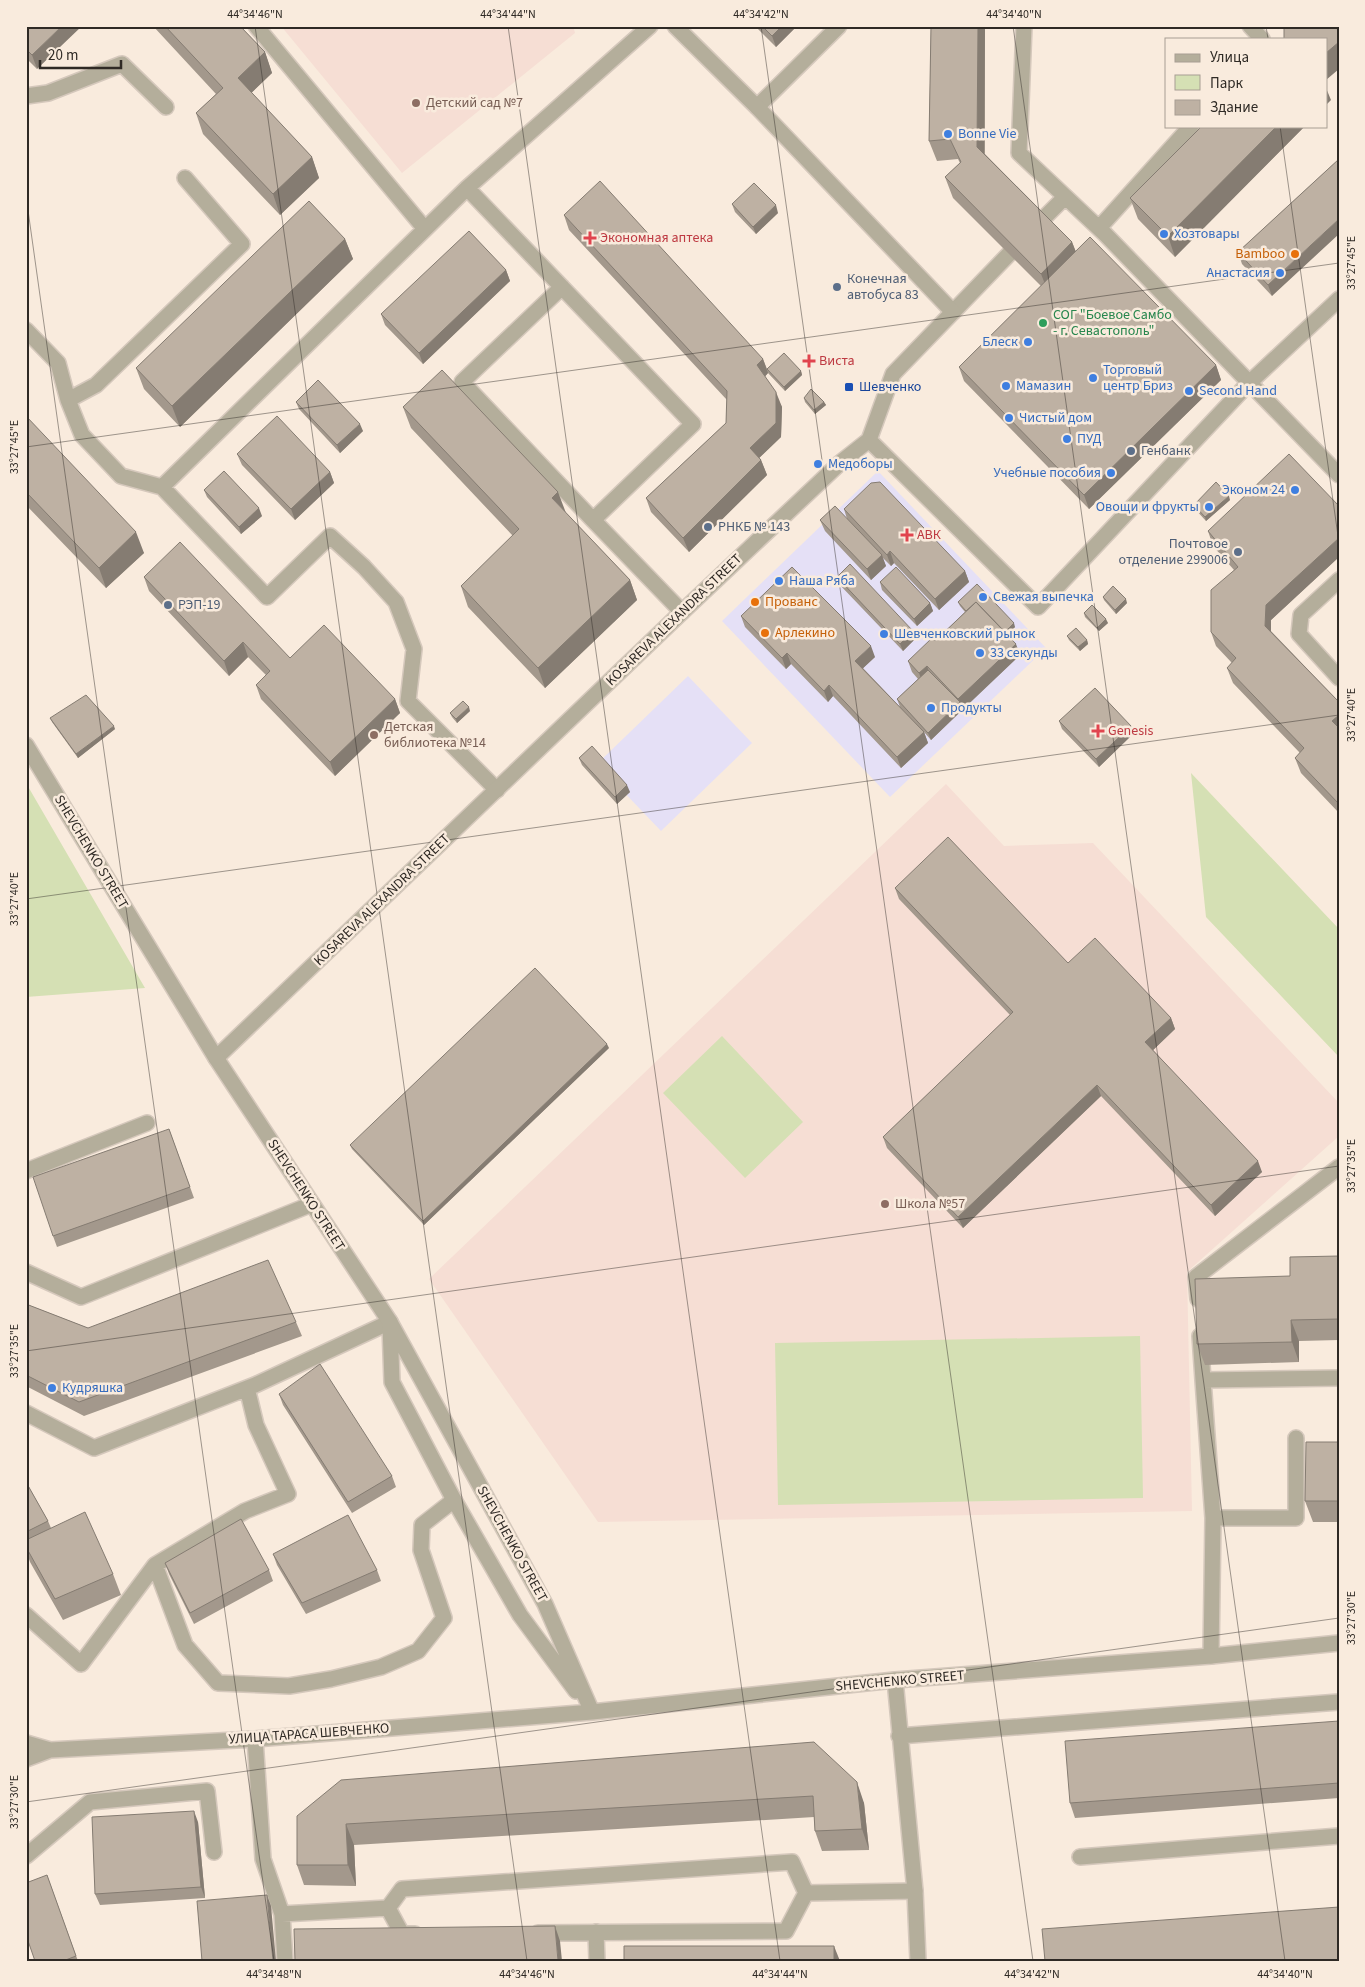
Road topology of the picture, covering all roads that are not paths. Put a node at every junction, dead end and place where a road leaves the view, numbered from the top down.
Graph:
1 (256, 26) edge
2 (650, 26) edge
3 (675, 26) edge
4 (839, 26) edge
5 (1024, 26) edge
6 (1250, 26) edge
7 (1261, 38) edge
8 (26, 96) edge
9 (166, 107) dead end
10 (757, 107) junction
11 (1189, 128) edge
12 (185, 178) dead end
13 (467, 188) junction
14 (1065, 196) junction
15 (1040, 222) edge
16 (1098, 228) junction
17 (425, 229) junction
18 (1009, 254) edge
19 (562, 287) junction
20 (1339, 299) edge
21 (953, 312) junction
22 (26, 330) edge
23 (1248, 384) junction
24 (68, 400) junction
25 (870, 440) junction
26 (1339, 475) edge
27 (162, 487) junction
28 (593, 520) junction
29 (1339, 580) edge
30 (682, 612) junction
31 (1339, 678) edge
32 (26, 744) edge
33 (496, 790) junction
34 (216, 1058) junction
35 (146, 1122) dead end
36 (1339, 1167) edge
37 (26, 1172) edge
38 (312, 1204) junction
39 (26, 1272) edge
40 (390, 1322) junction
41 (1339, 1378) edge
42 (1203, 1380) junction
43 (247, 1388) junction
44 (26, 1413) edge
45 (1296, 1438) dead end
46 (454, 1500) junction
47 (1212, 1518) junction
48 (155, 1566) junction
49 (26, 1615) edge
50 (1339, 1643) edge
51 (1212, 1656) junction
52 (895, 1680) junction
53 (1339, 1702) edge
54 (592, 1712) junction
55 (899, 1736) junction
56 (255, 1739) junction
57 (26, 1743) edge
58 (50, 1750) junction
59 (26, 1759) edge
60 (1339, 1836) edge
61 (214, 1852) dead end
62 (26, 1856) edge
63 (1080, 1857) dead end
64 (915, 1891) junction
65 (806, 1893) junction
66 (388, 1908) junction
67 (282, 1914) junction
68 (596, 1932) junction
69 (528, 1933) edge
70 (431, 1934) edge
71 (285, 1961) edge
72 (597, 1961) edge
73 (918, 1961) edge

1 - 17 street
2 - 13 street
3 - 10 street
4 - 10 street
5 - 14 street
6 - 7 street
8 - 9 street
10 - 21 street
11 - 16 street
12 - 24 street
13 - 17 street
13 - 19 street
14 - 15 street
14 - 16 street
16 - 23 street
17 - 27 street
18 - 21 street
19 - 28 street
19 - 28 street
20 - 23 street
21 - 25 street
22 - 24 street
23 - 25 street
23 - 26 street
24 - 27 street
25 - 30 street, KOSAREVA ALEXANDRA STREET
27 - 33 street
28 - 30 street
29 - 31 street
30 - 33 street, KOSAREVA ALEXANDRA STREET
32 - 34 street, SHEVCHENKO STREET
33 - 34 street, KOSAREVA ALEXANDRA STREET
34 - 38 street, SHEVCHENKO STREET
35 - 37 street
36 - 42 street
38 - 39 street
38 - 40 street, SHEVCHENKO STREET
40 - 43 street
40 - 46 street
40 - 54 street, SHEVCHENKO STREET
41 - 42 street
42 - 47 street
43 - 44 street
43 - 48 street
45 - 47 street
46 - 48 street
46 - 54 street
47 - 51 street
48 - 49 street
50 - 51 street, SHEVCHENKO STREET
51 - 52 street, SHEVCHENKO STREET
52 - 54 street, SHEVCHENKO STREET
52 - 55 street
53 - 55 street
54 - 56 street, УЛИЦА ТАРАСА ШЕВЧЕНКО
55 - 64 street
56 - 58 street, УЛИЦА ТАРАСА ШЕВЧЕНКО
56 - 67 street
57 - 58 street
58 - 59 street, УЛИЦА ТАРАСА ШЕВЧЕНКО
60 - 63 street
61 - 62 street
64 - 65 street
64 - 73 street
65 - 66 street
65 - 68 street
66 - 67 street
66 - 70 street
67 - 71 street
68 - 69 street
68 - 72 street

